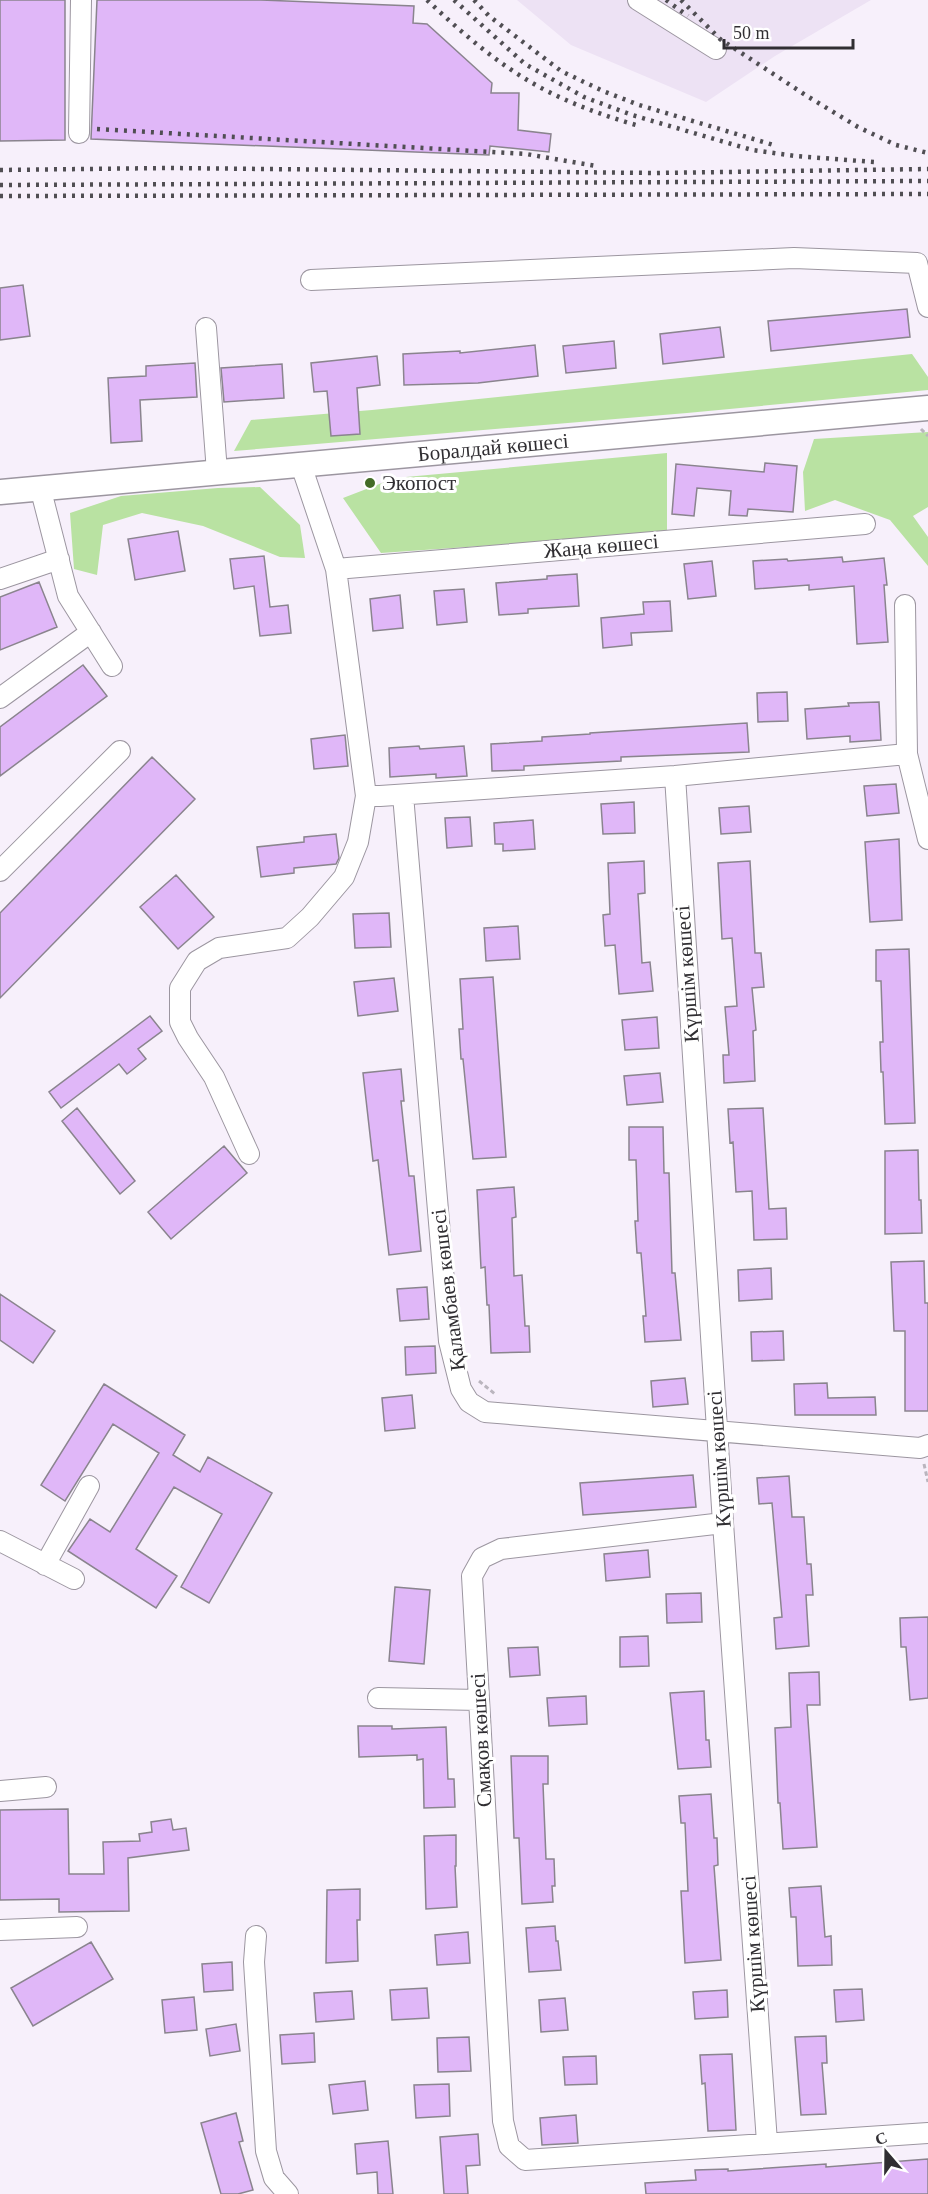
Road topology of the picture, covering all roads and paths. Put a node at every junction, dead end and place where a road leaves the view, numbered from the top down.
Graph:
1 (81, 0) edge
2 (639, 0) edge
3 (716, 49) dead end
4 (79, 133) dead end
5 (311, 280) dead end
6 (928, 308) edge
7 (206, 328) dead end
8 (928, 408) edge
9 (301, 465) junction
10 (216, 472) junction
11 (21, 489) edge
12 (0, 498) edge
13 (865, 524) dead end
14 (59, 559) junction
15 (336, 569) junction
16 (0, 579) edge
17 (905, 605) dead end
18 (91, 632) junction
19 (112, 666) dead end
20 (0, 698) edge
21 (120, 751) dead end
22 (907, 754) junction
23 (675, 776) junction
24 (366, 795) junction
25 (403, 795) junction
26 (928, 839) edge
27 (0, 871) edge
28 (249, 1154) dead end
29 (472, 1376) dead end
30 (497, 1413) junction
31 (717, 1430) junction
32 (925, 1455) edge
33 (89, 1485) dead end
34 (723, 1523) junction
35 (0, 1541) edge
36 (45, 1565) junction
37 (74, 1579) dead end
38 (378, 1698) dead end
39 (479, 1700) junction
40 (46, 1787) dead end
41 (0, 1791) edge
42 (77, 1927) dead end
43 (0, 1930) edge
44 (256, 1936) dead end
45 (928, 2133) edge
46 (767, 2142) junction
47 (288, 2194) edge

1 - 4 street
2 - 3 street
5 - 6 street
7 - 10 street
8 - 9 main road, Боралдай көшесі
9 - 10 main road, Боралдай көшесі
9 - 15 street
10 - 11 main road, Боралдай көшесі
11 - 12 main road, Боралдай көшесі
11 - 14 street
13 - 15 street, Жаңа көшесі
14 - 16 street
14 - 18 street
15 - 24 street
17 - 22 street
18 - 19 street
18 - 20 street
21 - 27 street
22 - 23 street
22 - 26 street
23 - 25 street
23 - 31 street, Күршім көшесі
24 - 25 street
24 - 28 street
25 - 30 street, Қаламбаев көшесі
29 - 30 path
30 - 31 street, Қаламбаев көшесі
31 - 32 street, Қаламбаев көшесі
31 - 34 street, Күршім көшесі
33 - 36 street
34 - 39 street, Смақов көшесі
34 - 46 street, Күршім көшесі
35 - 36 street
36 - 37 street
38 - 39 street
39 - 46 street, Смақов көшесі
40 - 41 street
42 - 43 street
44 - 47 street
45 - 46 street

